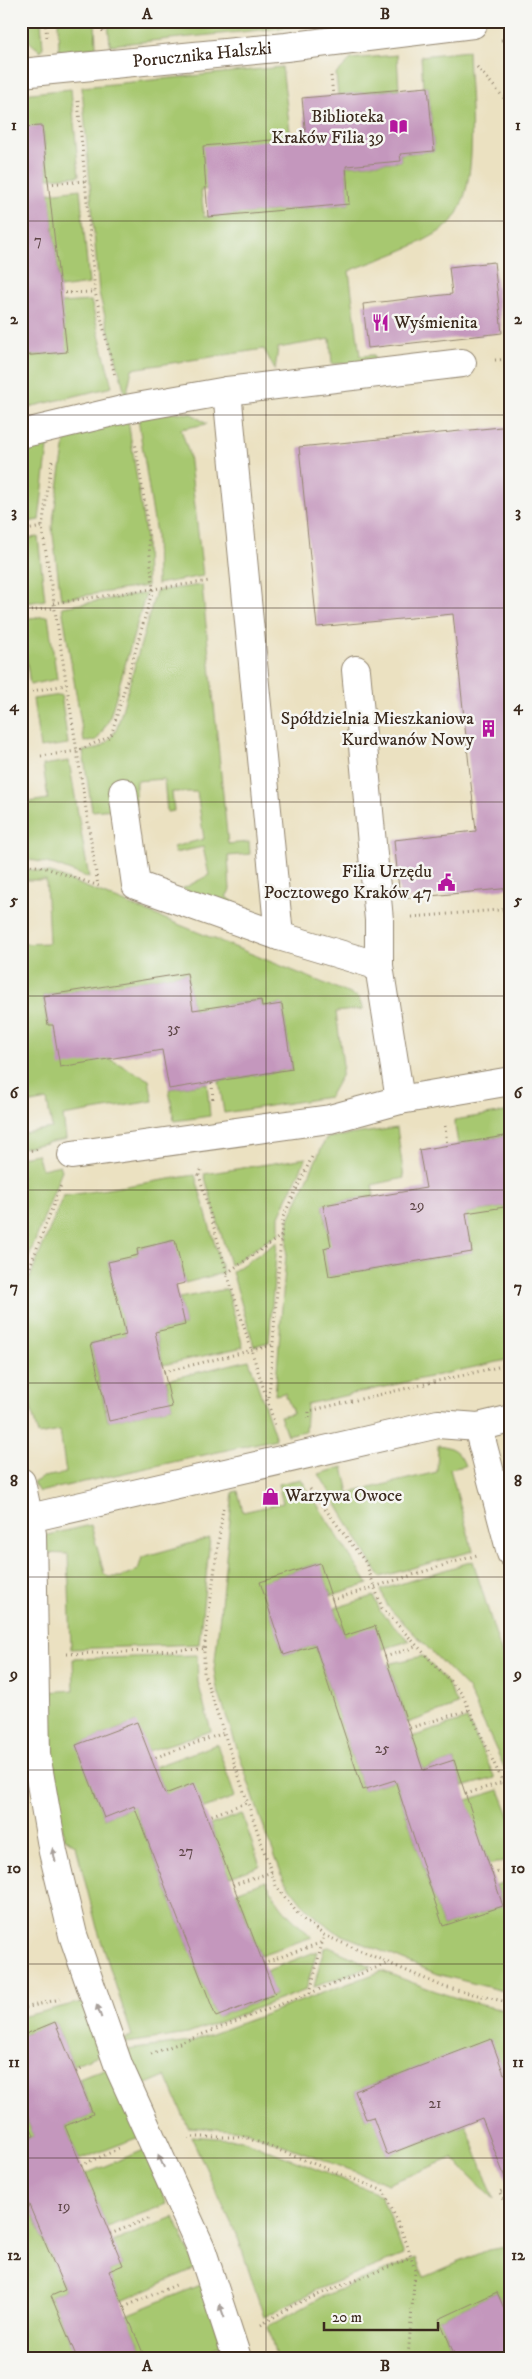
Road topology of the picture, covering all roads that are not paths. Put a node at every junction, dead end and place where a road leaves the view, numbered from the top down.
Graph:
1 (473, 21) edge
2 (384, 28) edge
3 (21, 73) edge
4 (462, 363) dead end
5 (226, 391) junction
6 (21, 434) edge
7 (356, 670) dead end
8 (123, 792) dead end
9 (279, 936) junction
10 (379, 966) junction
11 (511, 1082) edge
12 (400, 1100) junction
13 (72, 1155) road end
14 (511, 1418) edge
15 (478, 1426) junction
16 (21, 1482) edge
17 (26, 1519) edge
18 (510, 1549) edge
19 (234, 2347) edge

1 - 2 street, Porucznika Halszki
2 - 3 street, Porucznika Halszki
4 - 5 street
5 - 6 street
5 - 9 street
7 - 10 street
8 - 9 street
9 - 10 street
10 - 12 street
11 - 12 street
12 - 13 street
14 - 15 street
15 - 17 street
15 - 18 street
16 - 17 street
19 -> 17 street

